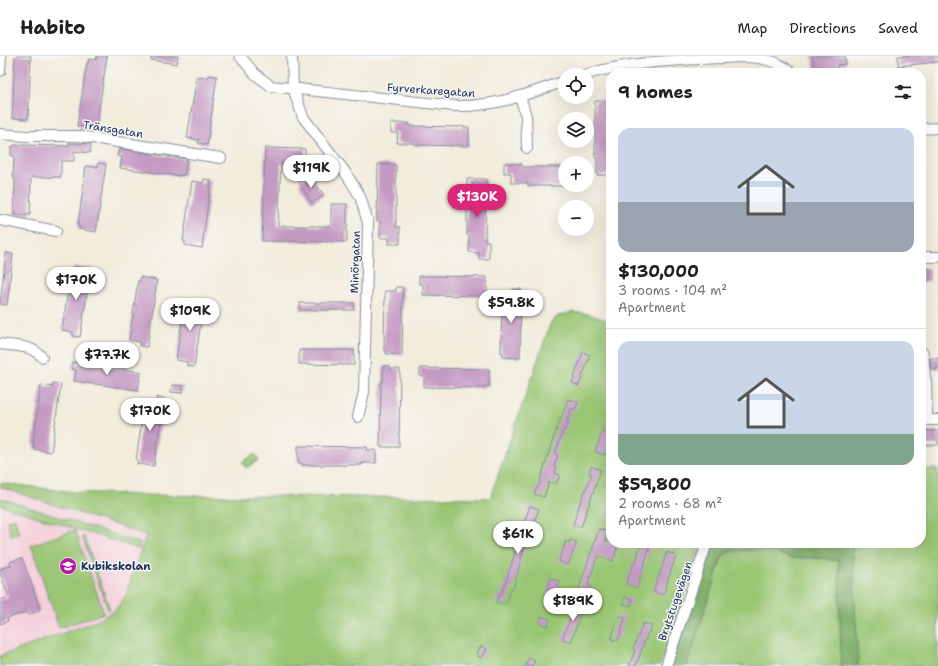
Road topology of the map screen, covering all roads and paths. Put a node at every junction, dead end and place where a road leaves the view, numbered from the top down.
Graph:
1 (1, 56) edge
2 (240, 56) edge
3 (292, 56) edge
4 (610, 68) edge
5 (785, 68) edge
6 (606, 69) edge
7 (0, 71) edge
8 (594, 72) edge
9 (558, 83) edge
10 (293, 88) junction
11 (520, 96) junction
12 (938, 128) edge
13 (926, 129) edge
14 (0, 134) edge
15 (527, 148) dead end
16 (221, 158) dead end
17 (0, 220) edge
18 (56, 231) dead end
19 (926, 257) edge
20 (938, 257) edge
21 (0, 344) edge
22 (42, 357) dead end
23 (358, 417) dead end
24 (926, 420) edge
25 (938, 420) edge
26 (705, 548) edge
27 (666, 666) edge

1 - 7 street
2 - 10 street
3 - 10 street, Minörgatan
4 - 5 street
6 - 8 street
9 - 11 street, Fyrverkaregatan
10 - 11 street, Fyrverkaregatan
10 - 23 street, Minörgatan
11 - 15 street
12 - 13 street
14 - 16 street, Tränsgatan
17 - 18 street
19 - 20 street
21 - 22 street
24 - 25 street
26 - 27 street, Brytstugevägen

